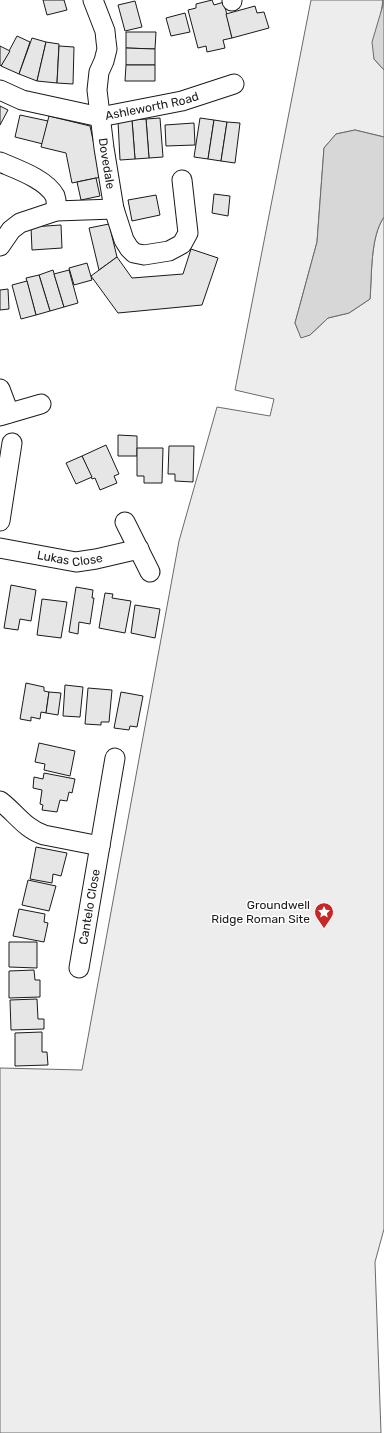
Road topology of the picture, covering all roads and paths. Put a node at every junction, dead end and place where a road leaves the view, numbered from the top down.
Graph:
1 (93, 0) edge
2 (234, 84) dead end
3 (0, 90) edge
4 (100, 117) junction
5 (0, 162) edge
6 (182, 180) dead end
7 (114, 209) junction
8 (56, 211) junction
9 (0, 246) edge
10 (0, 389) edge
11 (41, 404) dead end
12 (4, 414) edge
13 (12, 442) dead end
14 (0, 521) edge
15 (126, 522) dead end
16 (0, 548) edge
17 (139, 548) junction
18 (150, 572) dead end
19 (115, 758) dead end
20 (0, 801) edge
21 (100, 846) junction
22 (79, 968) dead end

1 - 4 street, Dovedale
2 - 4 street, Ashleworth Road
3 - 4 street, Ashleworth Road
4 - 7 street, Dovedale
5 - 8 street
6 - 7 street, Dovedale
7 - 8 street
8 - 9 street
10 - 12 street
11 - 12 street
13 - 14 street
15 - 17 street
16 - 17 street, Lukas Close
17 - 18 street
19 - 21 street, Cantelo Close
20 - 21 street
21 - 22 street, Cantelo Close

